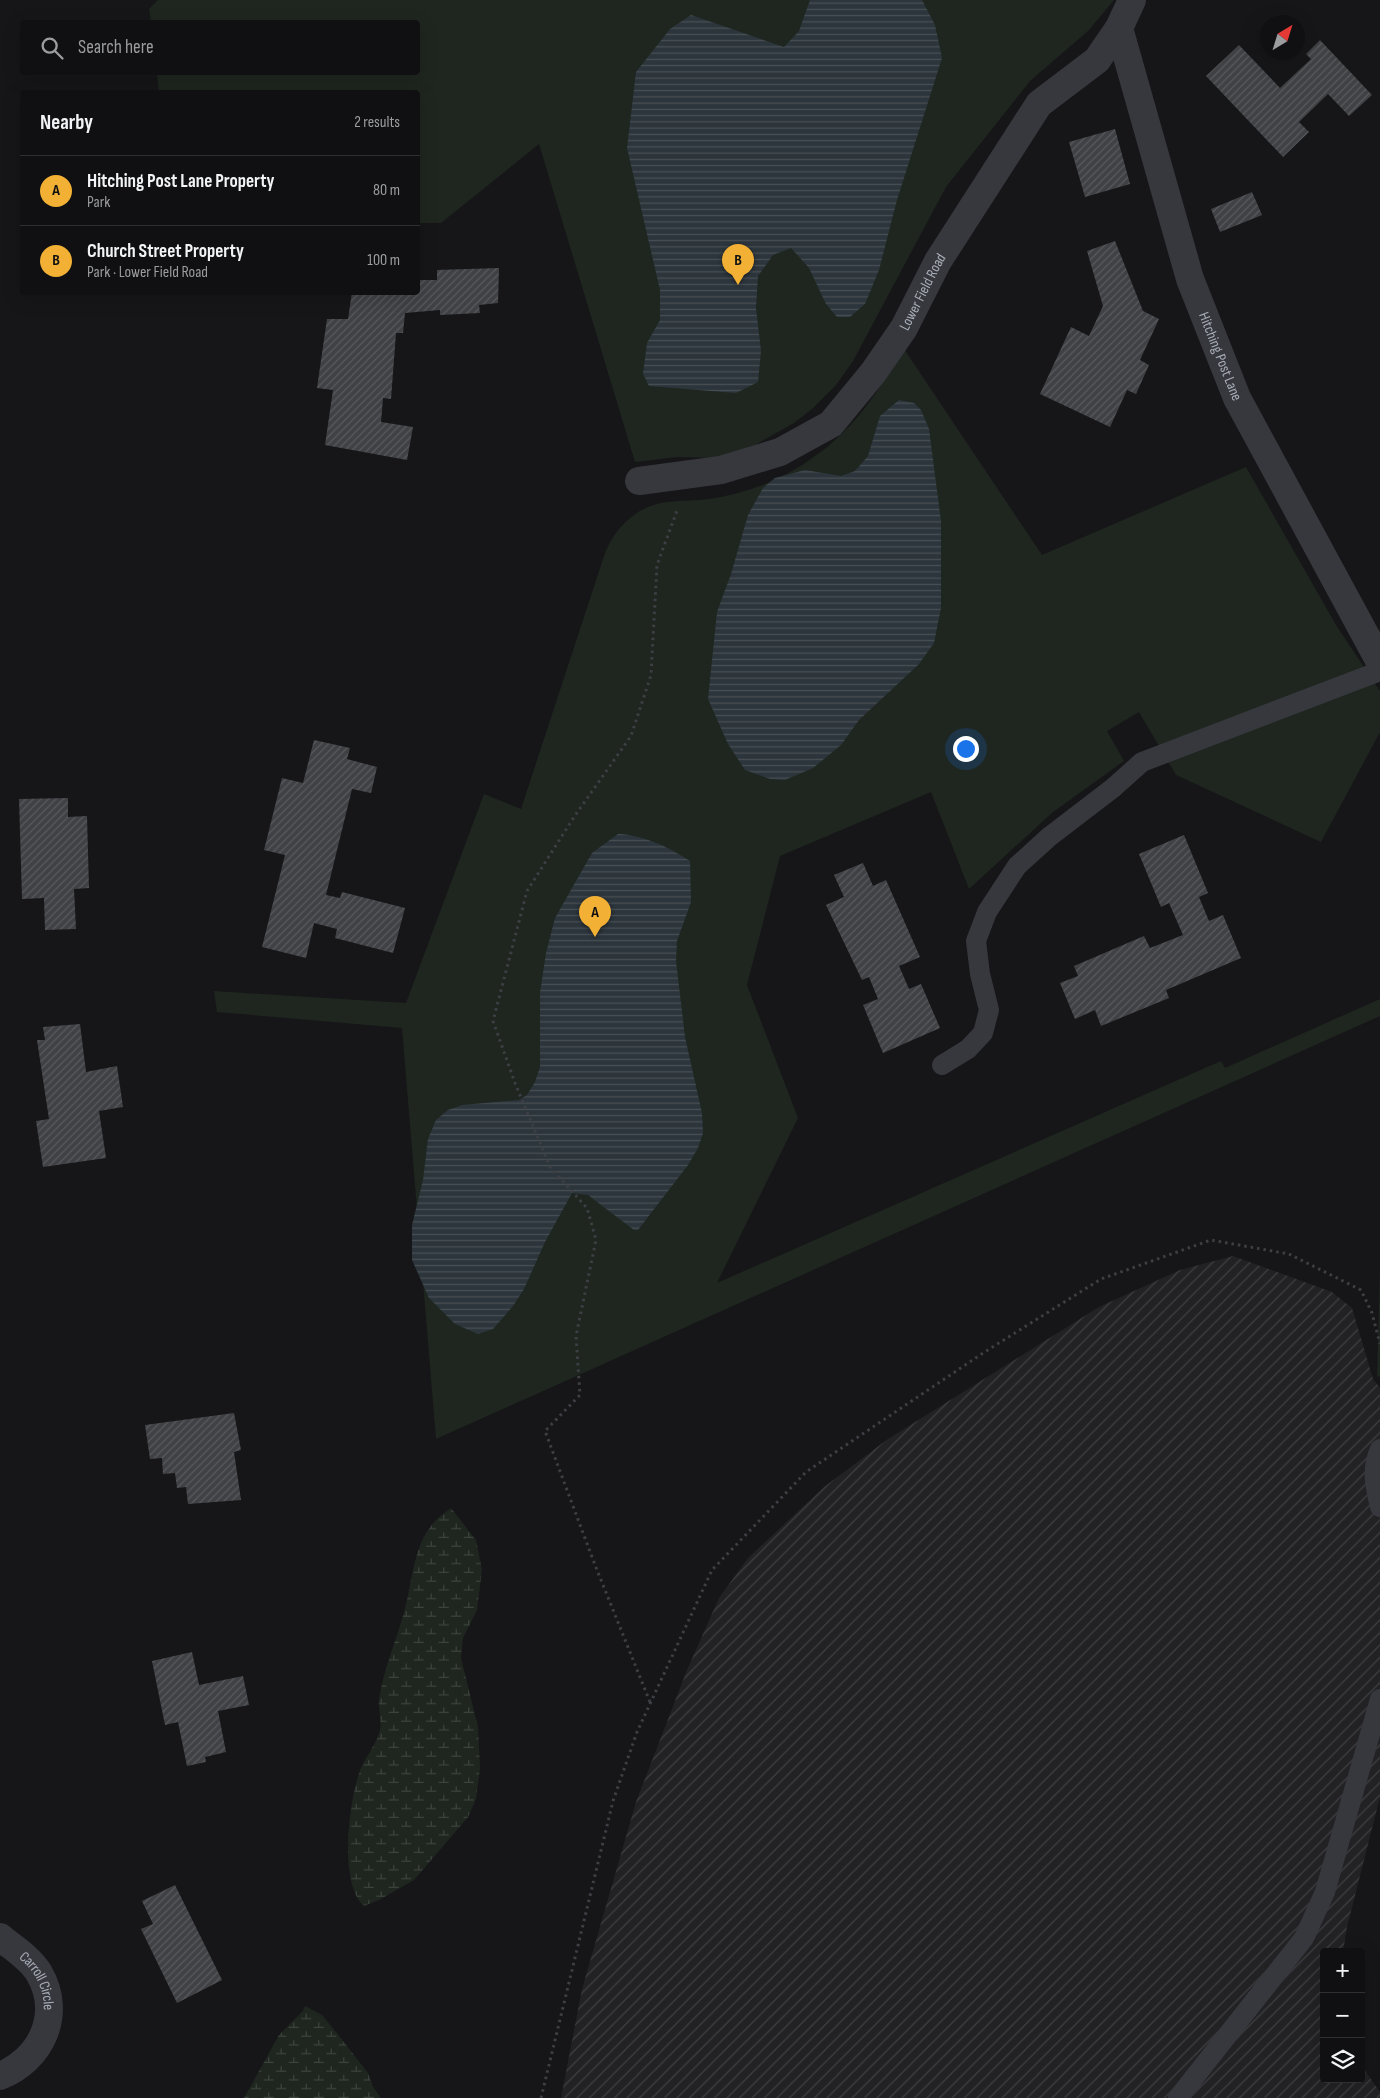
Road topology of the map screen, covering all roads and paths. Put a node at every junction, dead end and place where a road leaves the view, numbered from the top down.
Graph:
1 (1132, 0) edge
2 (1119, 28) junction
3 (639, 481) dead end
4 (685, 502) dead end
5 (1380, 662) edge
6 (1380, 671) edge
7 (942, 1065) dead end
8 (1380, 1344) edge
9 (1380, 1449) edge
10 (1380, 1507) edge
11 (1380, 1699) edge
12 (650, 1703) junction
13 (0, 1937) edge
14 (0, 2076) edge
15 (541, 2098) edge
16 (1178, 2098) edge

1 - 2 street, Lower Field Road
2 - 3 street, Lower Field Road
2 - 5 street, Hitching Post Lane
4 - 12 path
6 - 7 lane
8 - 12 path
9 - 10 lane
11 - 16 lane
12 - 15 path
13 - 14 street, Carroll Circle

